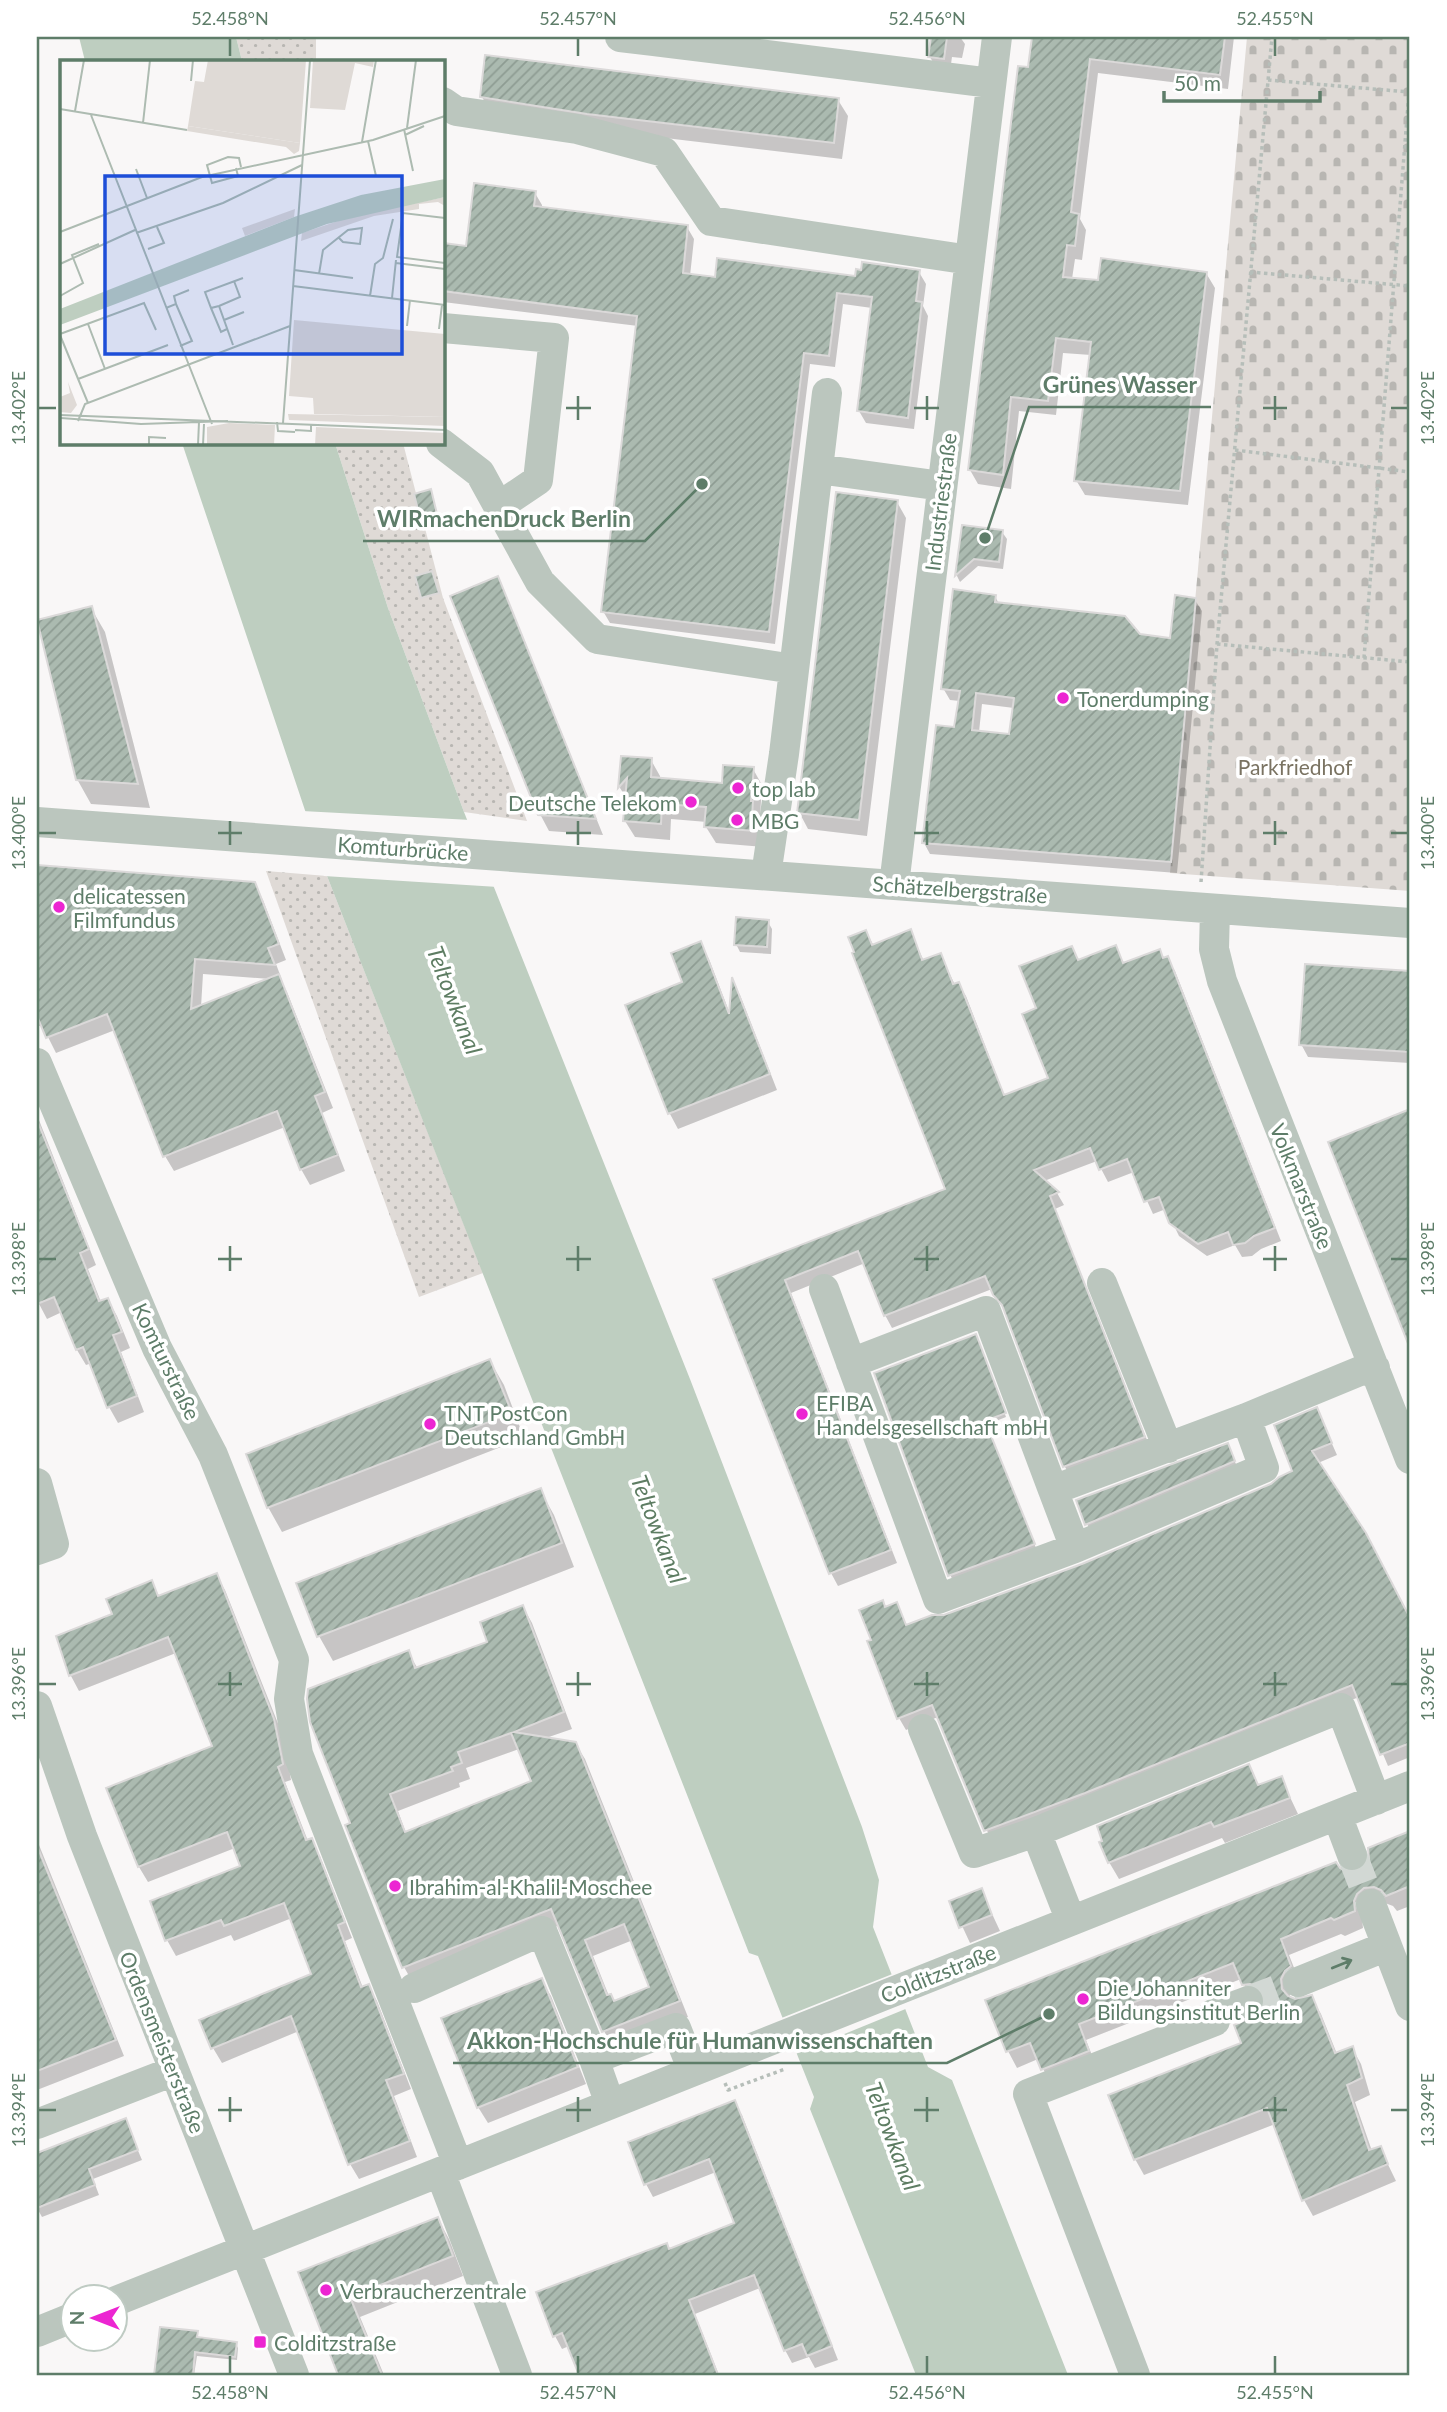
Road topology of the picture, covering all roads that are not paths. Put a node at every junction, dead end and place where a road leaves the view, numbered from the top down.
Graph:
1 (620, 37) edge
2 (997, 37) edge
3 (654, 39) edge
4 (707, 42) edge
5 (991, 82) junction
6 (444, 103) edge
7 (970, 260) junction
8 (444, 328) edge
9 (827, 393) dead end
10 (442, 444) edge
11 (818, 469) junction
12 (942, 486) junction
13 (498, 507) junction
14 (794, 669) junction
15 (37, 822) edge
16 (509, 856) joint
17 (766, 875) junction
18 (894, 885) junction
19 (1215, 909) junction
20 (1410, 923) edge
21 (37, 1063) edge
22 (1102, 1283) dead end
23 (824, 1289) dead end
24 (851, 1363) junction
25 (1374, 1368) junction
26 (1246, 1419) junction
27 (1168, 1448) junction
28 (1410, 1459) edge
29 (37, 1483) edge
30 (1054, 1490) junction
31 (1075, 1548) junction
32 (37, 1550) edge
33 (37, 1706) edge
34 (923, 1729) dead end
35 (1410, 1786) edge
36 (1376, 1800) junction
37 (1337, 1815) junction
38 (1036, 1832) junction
39 (1352, 1855) tunnel mouth
40 (1371, 1904) tunnel mouth
41 (1071, 1921) junction
42 (1387, 1946) junction
43 (1298, 1982) tunnel mouth
44 (414, 1988) dead end
45 (1248, 2001) tunnel mouth
46 (1410, 2006) edge
47 (594, 2059) junction
48 (174, 2071) junction
49 (693, 2071) junction
50 (610, 2104) junction
51 (37, 2124) edge
52 (449, 2168) junction
53 (246, 2249) junction
54 (130, 2295) edge
55 (60, 2323) edge
56 (37, 2332) edge
57 (294, 2375) edge
58 (517, 2375) edge
59 (1135, 2375) edge

1 - 3 street
2 - 5 street, Industriestraße
3 - 4 street
4 - 5 street
5 - 7 street, Industriestraße
6 - 7 street
7 - 12 street, Industriestraße
8 - 13 street
9 - 11 street
10 - 13 street
11 - 12 street
11 - 14 street
12 - 18 street, Industriestraße
13 - 14 street
14 - 17 street
15 - 16 street, Komturbrücke
16 - 17 street, Schätzelbergstraße
17 - 18 street, Schätzelbergstraße
18 - 19 street, Schätzelbergstraße
19 - 20 street, Schätzelbergstraße
19 - 25 street, Volkmarstraße
21 - 52 street, Komturstraße
22 - 27 street
23 - 24 street
24 - 30 street
24 - 31 street
25 - 26 street
25 - 28 street, Volkmarstraße
26 - 27 street
26 - 31 street
27 - 30 street
29 - 32 street
30 - 31 street
33 - 48 street, Ordensmeisterstraße
34 - 38 street
35 - 36 street, Colditzstraße
36 - 37 street, Colditzstraße
36 - 38 street
37 - 39 street
37 - 41 street, Colditzstraße
38 - 41 street
40 - 42 street
41 - 49 street, Colditzstraße
43 -> 42 street
42 - 46 street
44 - 47 street
45 - 59 street
47 - 49 street
47 - 50 street
48 - 51 street
48 - 53 street, Ordensmeisterstraße
49 - 50 street, Colditzstraße
50 - 52 street, Colditzstraße
52 - 53 street, Colditzstraße
52 - 58 street
53 - 54 street, Colditzstraße
53 - 57 street, Ordensmeisterstraße
55 - 56 street

